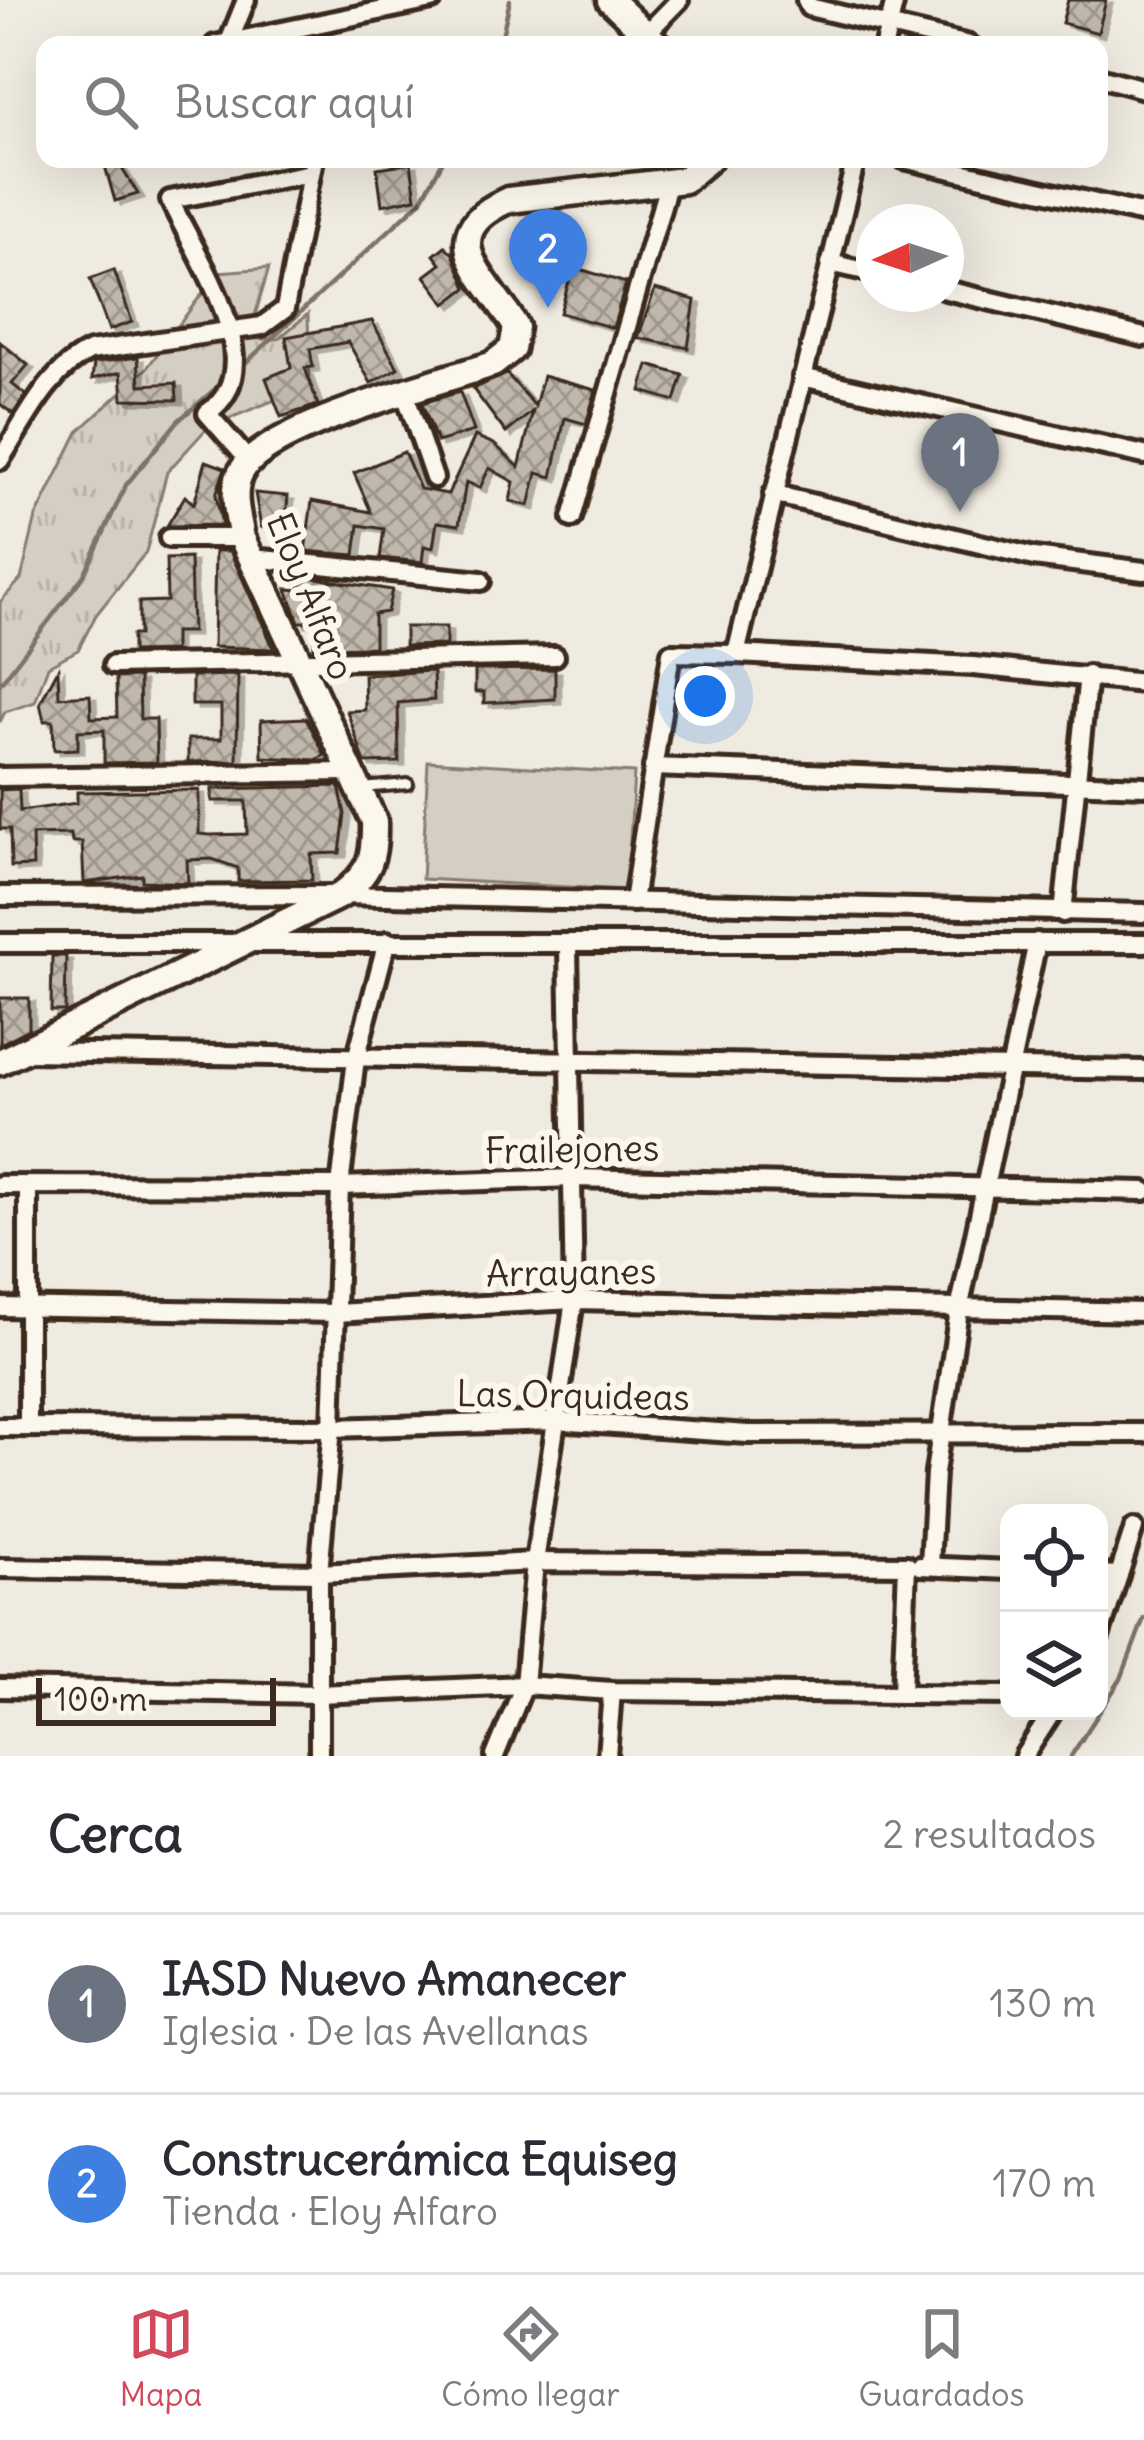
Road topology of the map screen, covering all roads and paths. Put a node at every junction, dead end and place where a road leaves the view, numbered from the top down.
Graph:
1 (246, 0) edge
2 (432, 0) edge
3 (610, 0) edge
4 (680, 0) edge
5 (806, 0) edge
6 (895, 0) edge
7 (889, 25) junction
8 (226, 36) edge
9 (260, 36) edge
10 (650, 36) edge
11 (655, 36) edge
12 (886, 36) edge
13 (933, 36) edge
14 (1108, 79) edge
15 (1144, 89) edge
16 (305, 168) edge
17 (313, 168) edge
18 (698, 168) edge
19 (854, 168) edge
20 (943, 168) edge
21 (669, 181) junction
22 (1144, 214) edge
23 (830, 262) junction
24 (856, 268) edge
25 (964, 294) edge
26 (230, 329) junction
27 (1144, 337) edge
28 (802, 377) junction
29 (404, 394) junction
30 (1144, 454) edge
31 (0, 460) edge
32 (249, 461) junction
33 (434, 478) dead end
34 (773, 494) junction
35 (572, 518) dead end
36 (169, 538) dead end
37 (247, 548) junction
38 (1144, 571) edge
39 (481, 581) dead end
40 (736, 654) junction
41 (556, 656) dead end
42 (296, 661) junction
43 (113, 665) dead end
44 (1088, 675) junction
45 (1144, 683) edge
46 (653, 767) junction
47 (0, 777) edge
48 (353, 780) junction
49 (1077, 781) junction
50 (408, 784) dead end
51 (1144, 786) edge
52 (341, 895) junction
53 (0, 896) edge
54 (633, 902) junction
55 (1064, 913) junction
56 (1144, 913) edge
57 (387, 940) junction
58 (1036, 942) junction
59 (243, 943) junction
60 (0, 944) edge
61 (1144, 944) edge
62 (568, 946) junction
63 (6, 1056) edge
64 (356, 1059) junction
65 (572, 1062) junction
66 (1011, 1070) junction
67 (1144, 1070) edge
68 (574, 1178) junction
69 (0, 1185) edge
70 (28, 1186) junction
71 (340, 1186) junction
72 (984, 1190) junction
73 (1144, 1191) edge
74 (574, 1300) junction
75 (0, 1307) edge
76 (27, 1308) junction
77 (959, 1310) junction
78 (1144, 1312) edge
79 (335, 1313) junction
80 (554, 1420) junction
81 (0, 1427) edge
82 (28, 1427) junction
83 (332, 1428) junction
84 (943, 1432) junction
85 (1144, 1433) edge
86 (1134, 1528) dead end
87 (535, 1562) junction
88 (907, 1565) junction
89 (930, 1566) junction
90 (0, 1568) edge
91 (1000, 1570) edge
92 (319, 1574) junction
93 (1108, 1574) edge
94 (1119, 1575) junction
95 (1108, 1618) edge
96 (524, 1684) junction
97 (0, 1688) edge
98 (612, 1690) junction
99 (902, 1693) junction
100 (318, 1694) junction
101 (1000, 1695) edge
102 (1047, 1720) edge
103 (319, 1756) edge
104 (495, 1756) edge
105 (607, 1756) edge
106 (1024, 1756) edge

1 - 8 street
2 - 9 street
3 - 10 street
4 - 11 street
5 - 7 street
6 - 7 street
7 - 12 street
7 - 13 street
14 - 15 street
16 - 26 street
17 - 26 street
18 - 21 street
19 - 23 street
20 - 22 street
21 - 29 street
21 - 35 street
23 - 24 street
23 - 28 street
25 - 27 street
26 - 31 street
26 - 32 street
28 - 30 street
28 - 34 street
29 - 32 street
29 - 33 street
32 - 37 street, Eloy Alfaro
34 - 38 street
34 - 40 street
36 - 37 street
37 - 39 street
37 - 42 street, Eloy Alfaro
40 - 44 street
40 - 46 street
41 - 42 street
42 - 43 street
42 - 48 street, Eloy Alfaro
44 - 45 street
44 - 49 street
46 - 49 street
46 - 54 street
47 - 48 street
48 - 50 lane
48 - 52 street, Eloy Alfaro
49 - 51 street
49 - 55 street
52 - 53 street
52 - 54 street
52 - 59 street, Eloy Alfaro
54 - 55 street
55 - 56 street
57 - 59 street
57 - 62 street
57 - 64 street
58 - 61 street
58 - 62 street
58 - 66 street
59 - 60 street
59 - 63 street, Eloy Alfaro
62 - 65 street
63 - 64 street
64 - 65 street
64 - 71 street
65 - 66 street
65 - 68 street
66 - 67 street
66 - 72 street
68 - 71 street, Frailejones
68 - 72 street, Frailejones
68 - 74 street
69 - 70 street, Frailejones
70 - 71 street, Frailejones
70 - 76 street
71 - 79 street
72 - 73 street, Frailejones
72 - 77 street
74 - 77 street, Arrayanes
74 - 79 street, Arrayanes
74 - 80 street
75 - 76 street, Arrayanes
76 - 79 street, Arrayanes
76 - 82 street
77 - 78 street, Arrayanes
77 - 84 street
79 - 83 street
80 - 83 street, Las Orquideas
80 - 84 street, Las Orquideas
80 - 87 street
81 - 82 street, Las Orquideas
82 - 83 street, Las Orquideas
83 - 92 street
84 - 85 street, Las Orquideas
84 - 89 street
86 - 94 street
87 - 88 street
87 - 92 street
87 - 96 street
88 - 89 street
88 - 99 street
89 - 91 street
90 - 92 street
92 - 100 street
93 - 94 street
94 - 95 street
96 - 98 street
96 - 100 street
96 - 104 street
97 - 100 street
98 - 99 street
98 - 105 street
99 - 101 street
100 - 103 street
102 - 106 street

